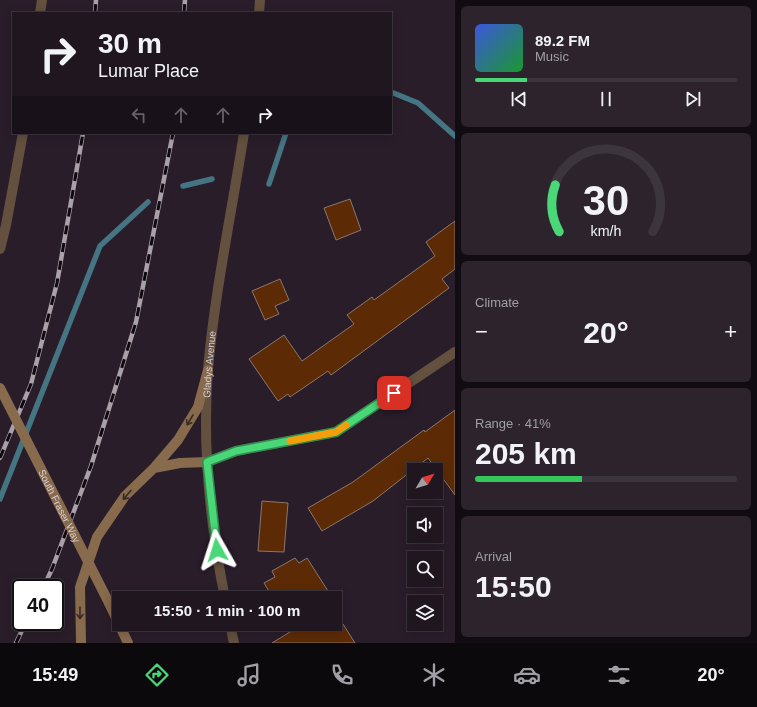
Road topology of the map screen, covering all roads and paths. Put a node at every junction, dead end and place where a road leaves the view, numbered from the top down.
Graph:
1 (42, 0) edge
2 (260, 0) edge
3 (40, 12) edge
4 (259, 12) edge
5 (23, 134) edge
6 (244, 134) edge
7 (0, 248) edge
8 (455, 352) edge
9 (208, 370) junction
10 (0, 388) edge
11 (207, 462) junction
12 (154, 468) junction
13 (224, 591) edge
14 (112, 609) edge
15 (122, 631) edge
16 (231, 631) edge
17 (81, 643) edge
18 (128, 643) edge
19 (234, 643) edge

1 - 3 street
2 - 4 street
5 - 7 street
6 - 9 street, Gladys Avenue
8 - 11 street
9 - 11 street, Gladys Avenue
9 -> 12 main road
10 - 14 main road, South Fraser Way, bridge
11 - 12 main road
11 - 13 street, Gladys Avenue
12 -> 17 main road
15 - 18 main road, South Fraser Way
16 - 19 street

